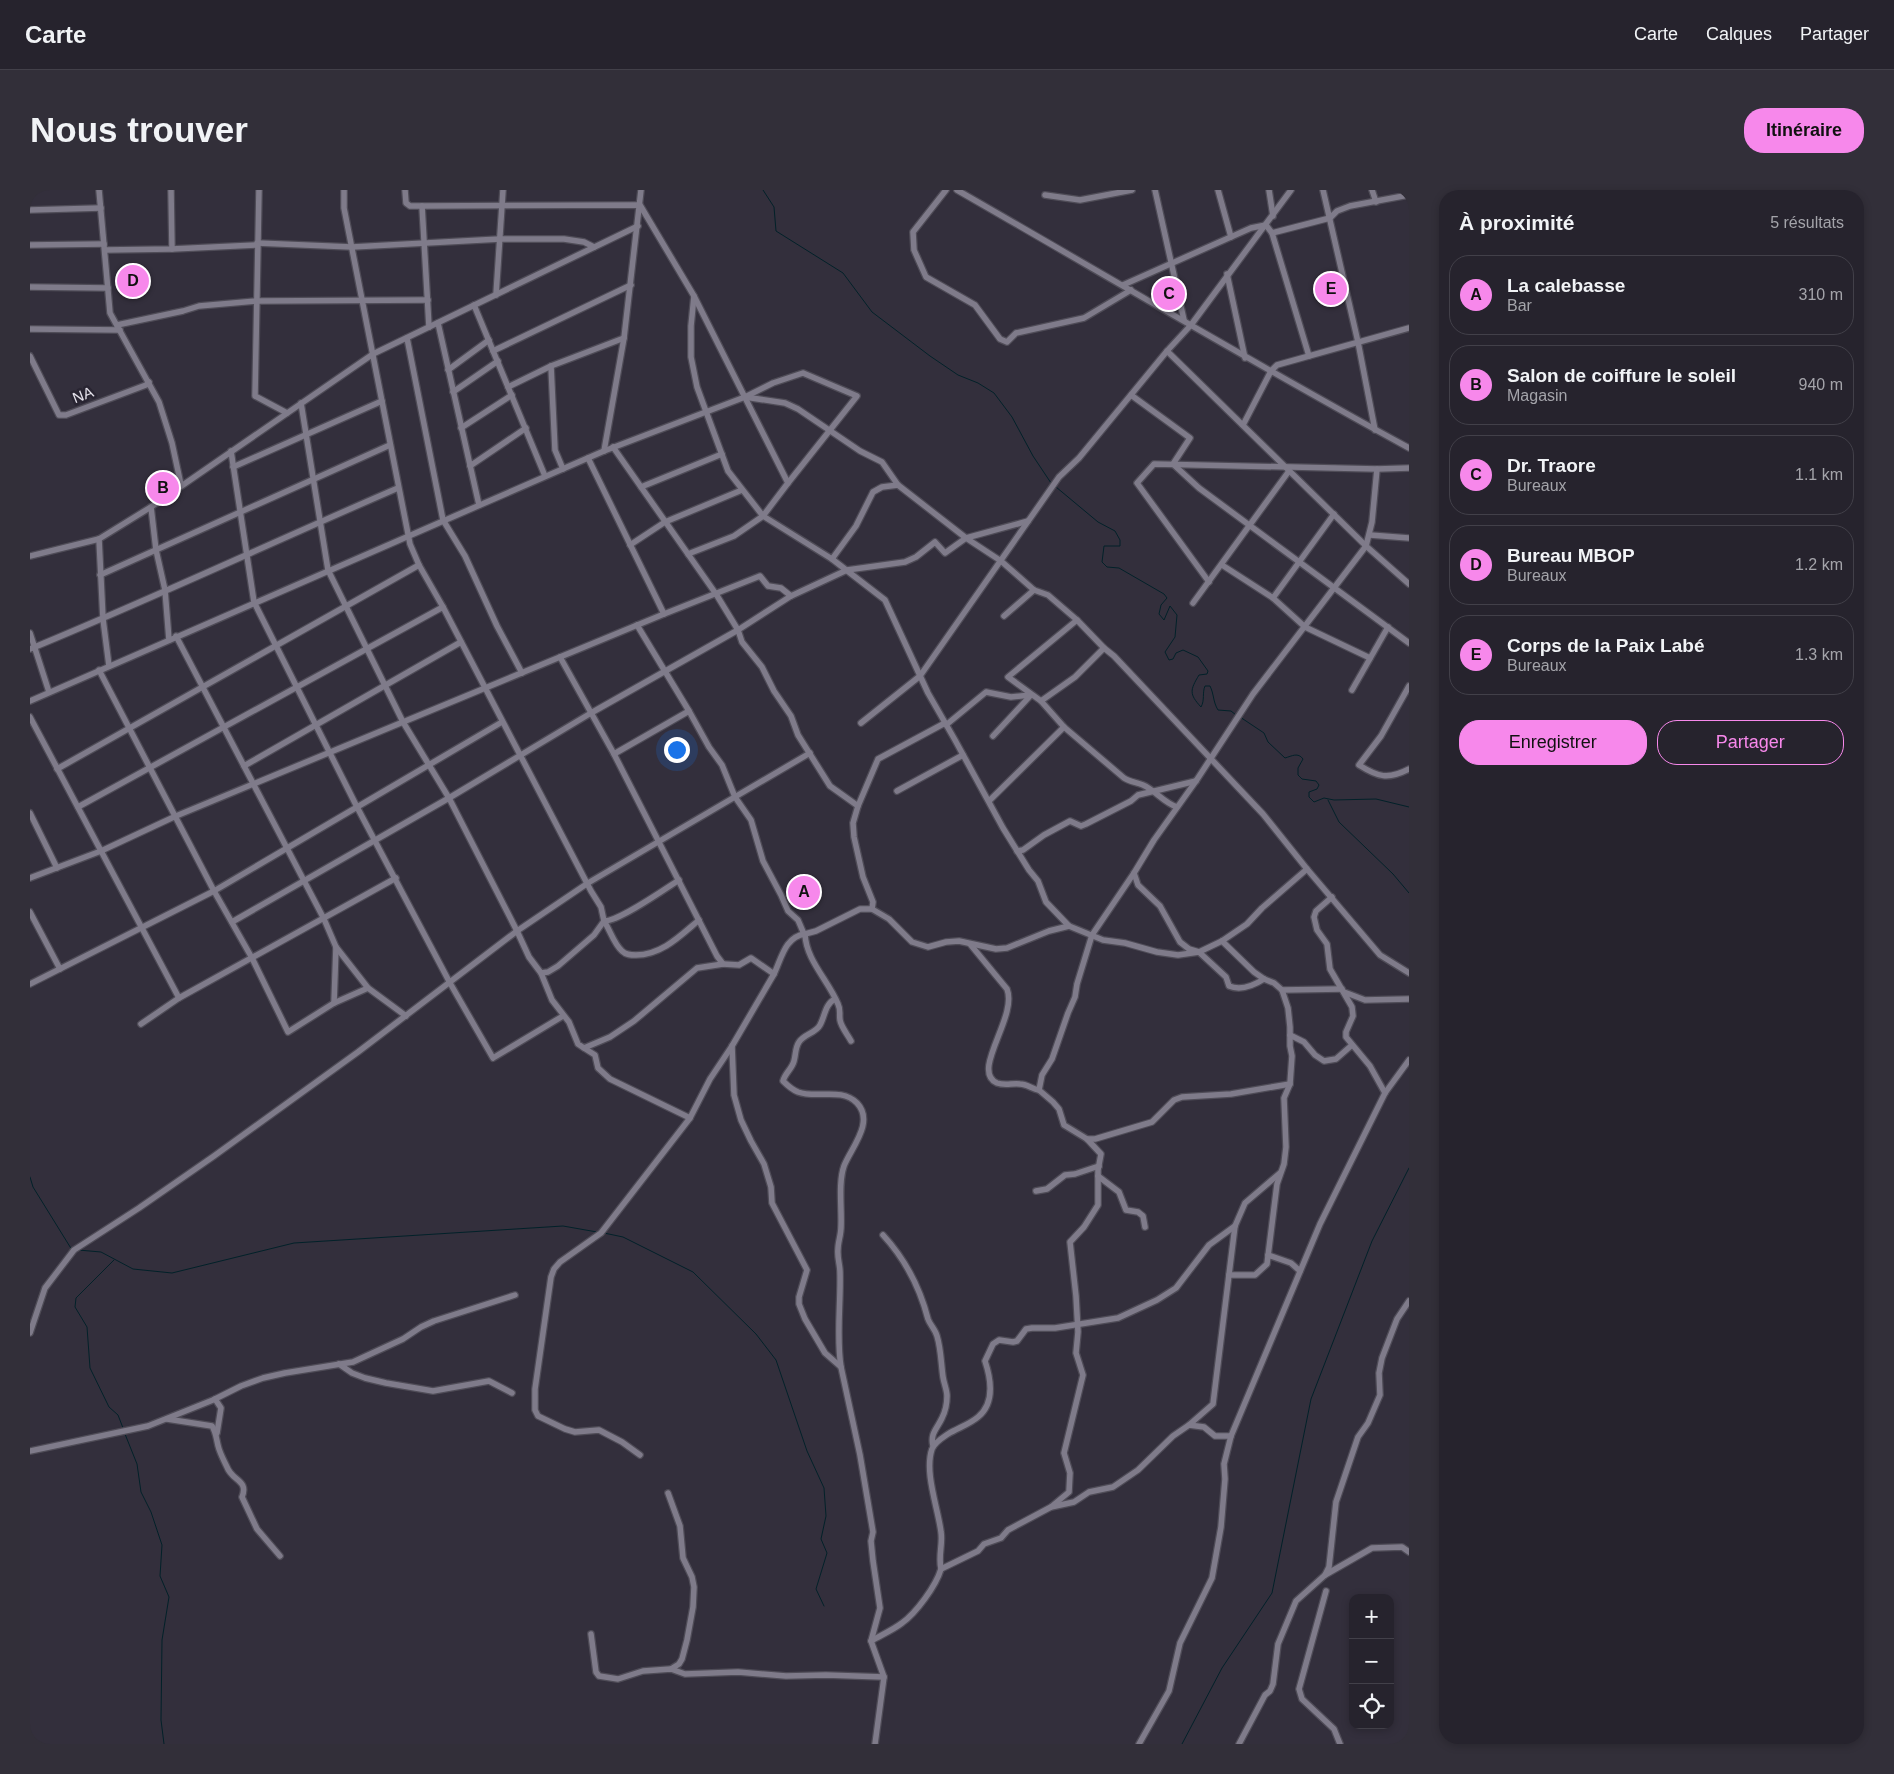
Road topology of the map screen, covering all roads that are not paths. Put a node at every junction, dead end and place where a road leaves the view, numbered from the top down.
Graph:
1 (99, 190) edge
2 (171, 190) edge
3 (259, 190) edge
4 (344, 190) edge
5 (406, 190) edge
6 (503, 190) edge
7 (641, 190) edge
8 (946, 190) edge
9 (957, 190) edge
10 (1132, 190) edge
11 (1155, 190) edge
12 (1218, 190) edge
13 (1269, 190) edge
14 (1291, 190) edge
15 (1323, 190) edge
16 (1372, 190) edge
17 (1104, 193) edge
18 (1045, 195) dead end
19 (1409, 196) edge
20 (1376, 202) junction
21 (640, 205) junction
22 (422, 206) junction
23 (502, 207) junction
24 (101, 208) junction
25 (30, 210) edge
26 (1273, 216) junction
27 (1330, 218) junction
28 (1266, 225) junction
29 (638, 226) junction
30 (1272, 233) junction
31 (1231, 237) junction
32 (500, 239) junction
33 (424, 243) junction
34 (257, 244) junction
35 (30, 245) edge
36 (104, 247) junction
37 (352, 247) junction
38 (594, 247) junction
39 (172, 249) junction
40 (1172, 262) junction
41 (1227, 274) junction
42 (631, 285) junction
43 (1123, 285) junction
44 (30, 287) edge
45 (108, 288) junction
46 (1131, 290) junction
47 (496, 295) junction
48 (694, 296) junction
49 (362, 300) junction
50 (428, 300) junction
51 (257, 301) junction
52 (474, 305) junction
53 (1184, 320) junction
54 (438, 323) junction
55 (1191, 325) junction
56 (430, 327) junction
57 (118, 328) junction
58 (1409, 328) edge
59 (30, 329) edge
60 (407, 338) junction
61 (624, 338) junction
62 (489, 340) junction
63 (1358, 342) junction
64 (494, 351) junction
65 (1167, 351) junction
66 (373, 354) junction
67 (30, 356) edge
68 (1309, 356) junction
69 (1245, 358) junction
70 (498, 361) junction
71 (551, 366) junction
72 (448, 370) junction
73 (1270, 371) junction
74 (149, 382) junction
75 (508, 387) junction
76 (454, 392) junction
77 (512, 395) junction
78 (1131, 395) junction
79 (745, 397) junction
80 (382, 402) junction
81 (301, 403) junction
82 (705, 411) junction
83 (286, 413) junction
84 (1243, 425) junction
85 (462, 428) junction
86 (526, 428) junction
87 (830, 430) junction
88 (1375, 430) junction
89 (306, 435) junction
90 (390, 445) junction
91 (613, 447) junction
92 (1409, 448) edge
93 (231, 451) junction
94 (604, 451) junction
95 (722, 454) junction
96 (588, 458) junction
97 (1173, 464) junction
98 (470, 466) junction
99 (233, 467) junction
100 (563, 468) junction
101 (1409, 468) edge
102 (1288, 469) junction
103 (1376, 469) junction
104 (545, 476) junction
105 (314, 479) junction
106 (788, 483) junction
107 (181, 485) junction
108 (898, 485) junction
109 (640, 487) junction
110 (398, 488) junction
111 (742, 490) junction
112 (479, 505) junction
113 (151, 507) junction
114 (240, 512) junction
115 (1334, 514) junction
116 (763, 516) junction
117 (443, 520) junction
118 (1028, 521) junction
119 (320, 522) junction
120 (665, 522) junction
121 (1249, 525) junction
122 (1370, 535) junction
123 (408, 536) junction
124 (1409, 536) edge
125 (966, 538) junction
126 (100, 539) junction
127 (630, 545) junction
128 (1366, 546) junction
129 (156, 550) junction
130 (246, 554) junction
131 (688, 554) junction
132 (30, 556) edge
133 (832, 559) junction
134 (1002, 561) junction
135 (1300, 562) junction
136 (419, 565) junction
137 (1222, 565) junction
138 (328, 570) junction
139 (847, 570) junction
140 (100, 575) junction
141 (1209, 582) junction
142 (1409, 584) edge
143 (1334, 587) junction
144 (165, 590) junction
145 (1034, 590) junction
146 (716, 594) junction
147 (791, 596) junction
148 (1273, 598) junction
149 (254, 602) junction
150 (1193, 604) dead end
151 (346, 606) junction
152 (443, 607) junction
153 (664, 614) junction
154 (1004, 616) dead end
155 (103, 619) junction
156 (1077, 620) junction
157 (637, 625) junction
158 (1305, 627) junction
159 (1388, 627) junction
160 (738, 630) junction
161 (30, 633) edge
162 (176, 636) junction
163 (169, 640) junction
164 (461, 642) junction
165 (1409, 643) edge
166 (276, 646) junction
167 (32, 648) edge
168 (1104, 648) junction
169 (367, 649) junction
170 (560, 657) junction
171 (1370, 658) junction
172 (109, 666) junction
173 (99, 670) junction
174 (666, 672) junction
175 (522, 673) junction
176 (920, 676) junction
177 (386, 686) junction
178 (1409, 686) edge
179 (203, 687) junction
180 (296, 688) junction
181 (484, 688) junction
182 (1352, 690) dead end
183 (49, 692) junction
184 (1031, 695) junction
185 (30, 701) edge
186 (1041, 701) junction
187 (689, 711) junction
188 (591, 712) junction
189 (30, 717) edge
190 (403, 722) junction
191 (502, 722) junction
192 (861, 723) dead end
193 (946, 724) junction
194 (315, 726) junction
195 (224, 727) junction
196 (1064, 727) junction
197 (130, 728) junction
198 (993, 736) dead end
199 (329, 753) junction
200 (810, 753) junction
201 (614, 754) junction
202 (963, 755) junction
203 (520, 756) junction
204 (1210, 760) junction
205 (430, 765) junction
206 (244, 766) junction
207 (150, 768) junction
208 (57, 769) junction
209 (1409, 769) edge
210 (1196, 781) junction
211 (254, 784) junction
212 (897, 791) dead end
213 (1152, 792) junction
214 (735, 797) junction
215 (449, 798) junction
216 (989, 801) junction
217 (858, 806) junction
218 (78, 807) junction
219 (358, 807) junction
220 (1177, 807) junction
221 (30, 813) edge
222 (176, 816) junction
223 (375, 840) junction
224 (660, 842) junction
225 (287, 848) junction
226 (1017, 850) junction
227 (101, 851) junction
228 (57, 868) junction
229 (1307, 869) junction
230 (1134, 874) junction
231 (30, 878) edge
232 (396, 878) junction
233 (304, 880) junction
234 (679, 880) junction
235 (588, 883) junction
236 (214, 891) junction
237 (1332, 897) junction
238 (872, 909) junction
239 (30, 912) edge
240 (324, 919) junction
241 (699, 920) junction
242 (604, 921) junction
243 (232, 922) junction
244 (1069, 926) junction
245 (141, 928) junction
246 (517, 931) junction
247 (804, 934) junction
248 (1092, 935) junction
249 (1222, 941) junction
250 (968, 942) junction
251 (336, 947) junction
252 (1199, 952) junction
253 (252, 958) junction
254 (723, 964) junction
255 (60, 969) junction
256 (541, 973) junction
257 (1409, 973) edge
258 (774, 974) junction
259 (1264, 979) junction
260 (450, 982) junction
261 (30, 984) edge
262 (368, 988) junction
263 (1282, 990) junction
264 (1343, 990) junction
265 (179, 998) junction
266 (835, 999) junction
267 (1409, 999) edge
268 (334, 1003) junction
269 (406, 1016) junction
270 (564, 1016) junction
271 (141, 1024) dead end
272 (1290, 1035) junction
273 (851, 1041) dead end
274 (1352, 1045) junction
275 (732, 1046) junction
276 (584, 1048) junction
277 (1409, 1060) edge
278 (1290, 1084) junction
279 (1039, 1090) junction
280 (1385, 1093) junction
281 (690, 1118) junction
282 (1087, 1139) junction
283 (1099, 1166) junction
284 (1281, 1173) junction
285 (1098, 1176) junction
286 (1036, 1190) dead end
287 (1235, 1226) junction
288 (1145, 1227) dead end
289 (883, 1235) dead end
290 (1268, 1255) junction
291 (1300, 1271) junction
292 (1229, 1275) junction
293 (515, 1295) dead end
294 (1409, 1301) edge
295 (1077, 1324) junction
296 (30, 1333) edge
297 (339, 1364) junction
298 (841, 1367) junction
299 (512, 1392) dead end
300 (215, 1399) junction
301 (165, 1419) junction
302 (1189, 1425) junction
303 (217, 1433) junction
304 (1231, 1436) junction
305 (934, 1446) junction
306 (30, 1451) edge
307 (640, 1455) dead end
308 (668, 1493) dead end
309 (1051, 1507) junction
310 (1409, 1552) edge
311 (280, 1556) dead end
312 (940, 1569) junction
313 (1325, 1575) junction
314 (1326, 1591) dead end
315 (591, 1634) dead end
316 (871, 1641) junction
317 (671, 1669) junction
318 (884, 1677) junction
319 (875, 1744) edge
320 (1139, 1744) edge
321 (1239, 1744) edge
322 (1340, 1744) edge

1 - 24 street
2 - 39 street
3 - 34 street
4 - 37 street
5 - 22 street
6 - 23 street
7 - 21 street
8 - 46 street
9 - 43 street
10 - 17 street
11 - 40 street
12 - 31 street
13 - 26 street
14 - 26 street
15 - 27 street
16 - 20 street
17 - 18 street
19 - 20 street
20 - 27 street
21 - 23 street
21 - 29 street
21 - 48 street
22 - 23 street
22 - 33 street
23 - 32 street
24 - 25 street
24 - 36 street
26 - 28 street
27 - 30 street
27 - 63 street
28 - 30 street
28 - 31 street
28 - 41 street
29 - 38 street
29 - 42 street
30 - 68 street
31 - 40 street
32 - 33 street
32 - 38 street
32 - 47 street
33 - 37 street
33 - 50 street
34 - 37 street
34 - 39 street
34 - 51 street
35 - 36 street
36 - 39 street
36 - 45 street
37 - 49 street
38 - 47 street
40 - 43 street
40 - 53 street
41 - 55 street
41 - 69 street
42 - 61 street
42 - 64 street
43 - 46 street
44 - 45 street
45 - 57 street
46 - 53 street
47 - 52 street
48 - 79 street
48 - 82 street
49 - 50 street
49 - 51 street
49 - 66 street
50 - 56 street
51 - 57 street
51 - 83 street
52 - 54 street
52 - 62 street
53 - 55 street
54 - 56 street
54 - 72 street
55 - 65 street
55 - 69 street
56 - 60 street
57 - 59 street
57 - 74 street
58 - 63 street
60 - 66 street
60 - 117 street
61 - 71 street
61 - 94 street
62 - 64 street
62 - 72 street
63 - 68 street
63 - 88 street
64 - 70 street
65 - 78 street
65 - 84 street
66 - 80 street
66 - 81 street
67 - 74 street, NA
68 - 73 street
69 - 73 street
70 - 75 street
70 - 76 street
71 - 75 street
71 - 100 street
72 - 76 street
73 - 84 street
73 - 88 street
74 - 107 street
75 - 77 street
76 - 85 street
77 - 85 street
77 - 86 street
78 - 97 street
78 - 118 street
79 - 82 street
79 - 87 street
79 - 87 street
79 - 106 street
80 - 89 street
80 - 90 street
81 - 83 street
81 - 89 street
82 - 91 street
82 - 95 street
83 - 93 street
84 - 102 street
85 - 98 street
86 - 98 street
86 - 104 street
87 - 106 street
87 - 108 street
88 - 92 street
89 - 99 street
89 - 105 street
90 - 105 street
90 - 110 street
91 - 94 street
91 - 109 street
93 - 99 street
93 - 107 street
94 - 96 street
95 - 109 street
95 - 111 street
96 - 100 street
96 - 127 street
97 - 102 street
97 - 121 street
97 - 141 street
98 - 112 street
99 - 114 street
100 - 104 street
101 - 103 street
102 - 103 street
102 - 115 street
102 - 121 street
103 - 122 street
104 - 112 street
105 - 114 street
105 - 119 street
106 - 116 street
107 - 113 street
108 - 125 street
108 - 133 street
109 - 120 street
110 - 119 street
110 - 123 street
111 - 116 street
111 - 120 street
112 - 117 street
113 - 126 street
113 - 129 street
114 - 129 street
114 - 130 street
115 - 128 street
115 - 135 street
116 - 131 street
116 - 133 street
117 - 123 street
117 - 175 street
118 - 125 street
118 - 134 street
119 - 130 street
119 - 138 street
120 - 127 street
120 - 131 street
121 - 135 street
121 - 137 street
122 - 124 street
122 - 128 street
123 - 136 street
123 - 138 street
125 - 134 street
125 - 139 street
126 - 132 street
126 - 140 street
127 - 153 street
128 - 142 street
128 - 143 street
129 - 140 street
129 - 144 street
130 - 144 street
130 - 149 street
131 - 146 street
133 - 139 street
134 - 145 street
134 - 176 street
135 - 143 street
135 - 148 street
136 - 151 street
136 - 152 street
137 - 141 street
137 - 148 street
138 - 149 street
138 - 151 street
139 - 147 street
139 - 176 street
140 - 155 street
141 - 150 street
143 - 158 street
143 - 159 street
144 - 155 street
144 - 163 street
145 - 154 street
145 - 156 street
146 - 147 street
146 - 153 street
146 - 160 street
147 - 160 street
148 - 158 street
149 - 162 street
149 - 166 street
151 - 166 street
151 - 169 street
152 - 164 street
152 - 169 street
153 - 157 street
155 - 167 street
155 - 172 street
156 - 168 street
156 - 184 street
157 - 170 street
157 - 174 street
158 - 171 street
158 - 204 street
159 - 165 street
159 - 171 street
160 - 174 street
160 - 200 street
161 - 167 street
162 - 163 street
162 - 179 street
163 - 172 street
164 - 177 street
164 - 181 street
166 - 179 street
166 - 180 street
167 - 183 street
168 - 186 street
168 - 204 street
169 - 177 street
169 - 180 street
170 - 175 street
170 - 188 street
171 - 182 street
172 - 173 street
173 - 183 street
173 - 197 street
174 - 187 street
174 - 188 street
175 - 181 street
176 - 192 street
176 - 193 street
177 - 190 street
177 - 194 street
178 - 209 street
179 - 195 street
179 - 197 street
180 - 194 street
180 - 195 street
181 - 190 street
181 - 191 street
183 - 185 street
184 - 186 street
184 - 193 street
184 - 198 street
186 - 196 street
187 - 201 street
187 - 214 street
188 - 201 street
188 - 203 street
189 - 208 street
190 - 199 street
190 - 205 street
191 - 203 street
191 - 205 street
193 - 202 street
193 - 217 street
194 - 199 street
194 - 206 street
195 - 206 street
195 - 207 street
196 - 213 street
196 - 216 street
197 - 207 street
197 - 208 street
199 - 211 street
199 - 219 street
200 - 214 street
200 - 217 street
201 - 224 street
202 - 212 street
202 - 216 street
203 - 215 street
203 - 235 street
204 - 210 street
204 - 229 street
205 - 215 street
205 - 219 street
206 - 211 street
207 - 218 street
207 - 222 street
208 - 218 street
210 - 213 street
210 - 220 street
211 - 222 street
211 - 225 street
213 - 220 street
213 - 226 street
214 - 224 street
214 - 247 street
215 - 223 street
215 - 246 street
216 - 226 street
217 - 238 street
218 - 227 street
219 - 223 street
219 - 225 street
220 - 230 street
221 - 228 street
222 - 227 street
222 - 236 street
223 - 232 street
223 - 233 street
224 - 234 street
224 - 235 street
225 - 233 street
225 - 236 street
226 - 244 street
227 - 228 street
227 - 245 street
228 - 231 street
229 - 237 street
229 - 249 street
230 - 248 street
230 - 252 street
232 - 240 street
232 - 260 street
233 - 240 street
233 - 243 street
234 - 241 street
234 - 242 street
235 - 242 street
235 - 246 street
236 - 243 street
236 - 245 street
237 - 257 street
237 - 264 street
238 - 247 street
238 - 250 street
239 - 255 street
240 - 251 street
240 - 253 street
241 - 242 street
241 - 254 street
242 - 256 street
243 - 253 street
244 - 248 street
244 - 250 street
245 - 255 street
245 - 265 street
246 - 256 street
246 - 260 street
247 - 258 street
247 - 266 street
248 - 252 street
248 - 279 street
249 - 252 street
249 - 259 street
250 - 279 street
251 - 262 street
251 - 268 street
252 - 259 street
253 - 265 street
253 - 268 street
254 - 258 street
254 - 276 street
255 - 261 street
256 - 270 street
258 - 275 street
259 - 263 street
260 - 269 street
260 - 270 street
262 - 268 street
262 - 269 street
263 - 264 street
263 - 272 street
264 - 267 street
264 - 274 street
265 - 271 street
266 - 273 street
266 - 298 street
269 - 296 street
270 - 276 street
272 - 274 street
272 - 278 street
274 - 280 street
275 - 281 street
275 - 298 street
276 - 281 street
277 - 280 street
278 - 282 street
278 - 284 street
279 - 282 street
280 - 291 street
281 - 307 street
282 - 283 street
283 - 285 street
283 - 286 street
284 - 287 street
284 - 290 street
285 - 288 street
285 - 295 street
287 - 292 street
287 - 295 street
289 - 305 street
290 - 291 street
290 - 292 street
291 - 304 street
292 - 302 street
293 - 297 street
294 - 313 street
295 - 305 street
295 - 309 street
297 - 299 street
297 - 300 street
298 - 316 street
300 - 301 street
300 - 303 street
301 - 303 street
301 - 306 street
302 - 304 street
302 - 309 street
303 - 311 street
304 - 320 street
305 - 312 street
308 - 317 street
309 - 312 street
310 - 313 street
312 - 316 street
313 - 321 street
314 - 322 street
315 - 317 street
316 - 318 street
317 - 318 street
318 - 319 street

